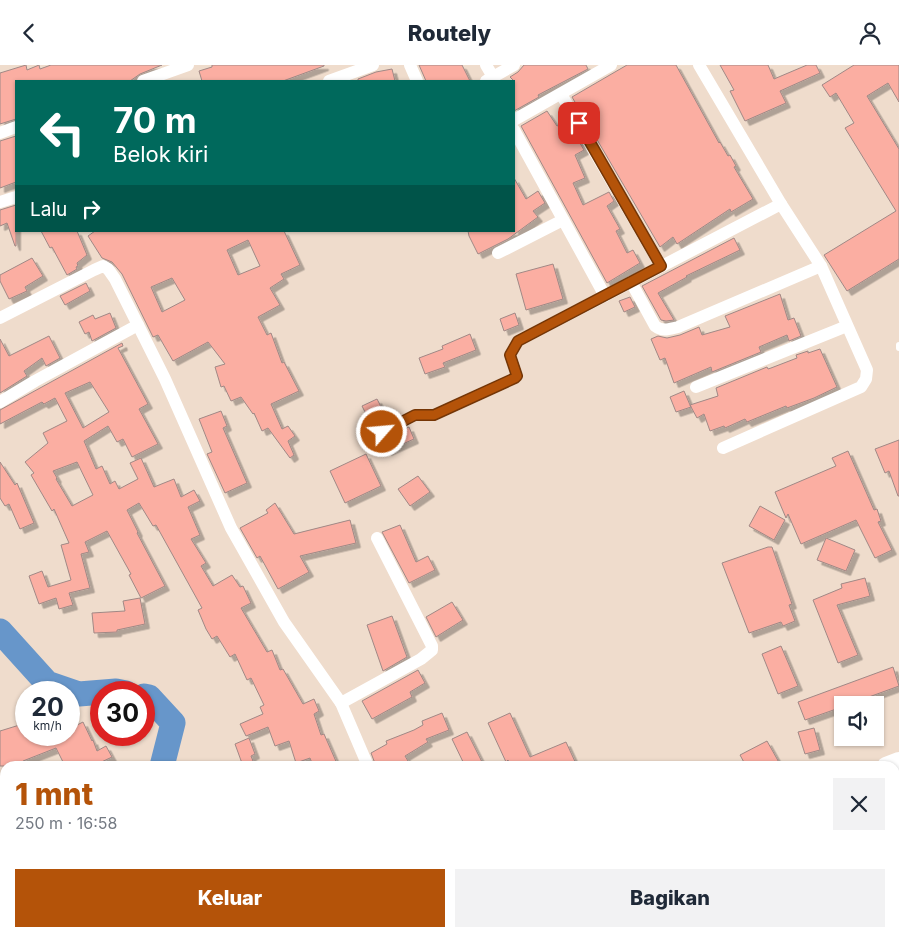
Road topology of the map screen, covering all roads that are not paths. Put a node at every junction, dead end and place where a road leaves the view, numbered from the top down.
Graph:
1 (188, 65) edge
2 (373, 65) edge
3 (410, 65) edge
4 (486, 65) edge
5 (514, 65) edge
6 (611, 65) edge
7 (699, 65) edge
8 (490, 79) edge
9 (146, 80) edge
10 (332, 80) edge
11 (417, 80) edge
12 (561, 94) junction
13 (515, 119) edge
14 (15, 127) edge
15 (515, 132) edge
16 (0, 133) edge
17 (15, 197) edge
18 (0, 203) edge
19 (781, 204) junction
20 (563, 220) junction
21 (498, 253) dead end
22 (661, 266) junction
23 (820, 266) junction
24 (631, 282) junction
25 (605, 296) junction
26 (0, 318) edge
27 (138, 325) junction
28 (847, 326) junction
29 (696, 387) dead end
30 (0, 402) edge
31 (382, 432) dead end
32 (723, 448) dead end
33 (377, 538) dead end
34 (342, 703) junction
35 (366, 761) edge

1 - 9 street
2 - 10 street
3 - 11 street
4 - 8 street
5 - 8 street
6 - 12 street
7 - 19 street
12 - 13 street
12 - 22 street
14 - 16 street
15 - 20 street
17 - 18 street
19 - 22 street
19 - 23 street
20 - 21 street
20 - 25 street
22 - 24 street
23 - 24 street
23 - 28 street
24 - 25 street
25 - 31 street
26 - 27 street
27 - 30 street
27 - 34 street
28 - 29 street
28 - 32 street
33 - 34 street
34 - 35 street

